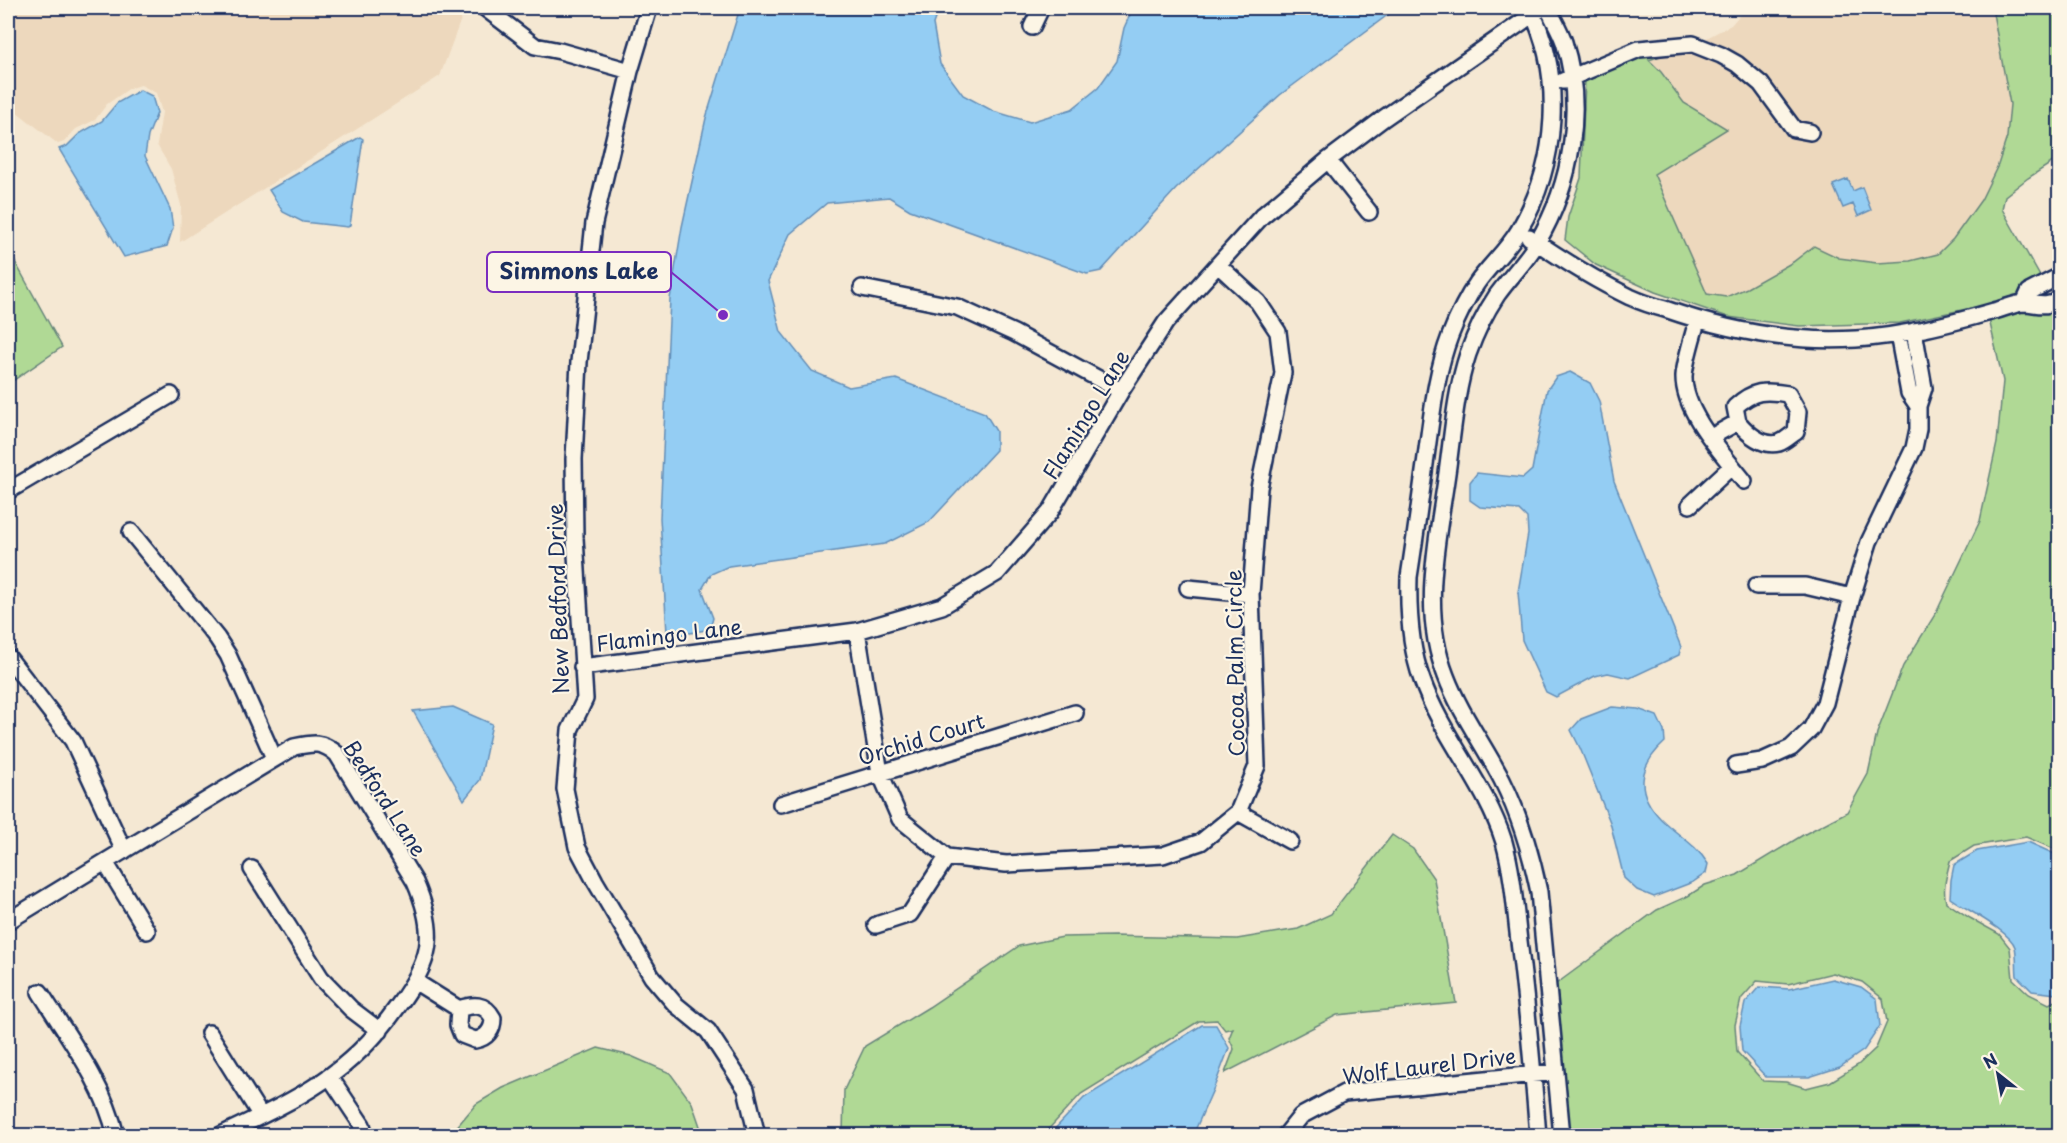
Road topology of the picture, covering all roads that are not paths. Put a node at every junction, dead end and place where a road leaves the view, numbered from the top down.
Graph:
1 (486, 8) edge
2 (649, 8) edge
3 (1041, 8) edge
4 (1548, 8) edge
5 (1535, 10) edge
6 (1032, 27) dead end
7 (630, 70) junction
8 (1572, 79) junction
9 (1552, 84) junction
10 (1810, 132) dead end
11 (1328, 160) junction
12 (1369, 212) dead end
13 (1519, 231) junction
14 (1537, 243) junction
15 (1218, 265) junction
16 (2059, 277) edge
17 (862, 288) dead end
18 (2060, 300) edge
19 (2024, 303) junction
20 (1697, 321) junction
21 (1914, 331) junction
22 (1898, 334) junction
23 (1121, 391) junction
24 (171, 394) dead end
25 (1918, 406) junction
26 (1738, 422) dead end
27 (1711, 437) junction
28 (1732, 466) junction
29 (1744, 481) dead end
30 (1422, 484) junction
31 (1445, 487) junction
32 (8, 491) edge
33 (1690, 505) dead end
34 (131, 532) dead end
35 (1756, 586) dead end
36 (1188, 588) dead end
37 (1251, 594) junction
38 (1852, 597) junction
39 (857, 631) junction
40 (8, 657) edge
41 (582, 667) junction
42 (1074, 713) dead end
43 (1482, 745) junction
44 (1462, 757) junction
45 (274, 758) junction
46 (1736, 765) dead end
47 (880, 773) junction
48 (781, 804) dead end
49 (1238, 812) junction
50 (1290, 841) dead end
51 (124, 851) junction
52 (947, 857) junction
53 (105, 862) junction
54 (252, 870) dead end
55 (8, 921) edge
56 (876, 924) dead end
57 (147, 931) dead end
58 (416, 982) junction
59 (40, 992) dead end
60 (459, 1009) dead end
61 (380, 1031) junction
62 (209, 1034) dead end
63 (1556, 1072) junction
64 (1533, 1074) junction
65 (330, 1077) junction
66 (261, 1116) junction
67 (116, 1136) edge
68 (219, 1136) edge
69 (365, 1136) edge
70 (757, 1136) edge
71 (1285, 1136) edge
72 (1538, 1136) edge
73 (1562, 1136) edge

1 - 7 street
2 - 7 street, New Bedford Drive
3 - 6 street
4 - 8 street
5 - 9 street
5 - 11 street, Flamingo Lane
7 - 41 street, New Bedford Drive
8 - 9 street
8 - 10 street
8 - 14 street
9 - 13 street
11 - 12 street
11 - 15 street, Flamingo Lane
13 - 14 street
13 - 30 street
14 - 20 street
14 - 31 street
15 - 23 street, Flamingo Lane
15 - 37 street, Cocoa Palm Circle
16 - 19 street
17 - 23 street
18 - 19 street
19 - 21 street
20 - 22 street
20 - 27 street
21 - 22 street
21 - 25 street
22 - 25 street
23 - 39 street, Flamingo Lane
24 - 32 street
25 - 38 street
26 - 27 street
27 - 28 street
28 - 29 street
28 - 33 street
30 - 31 street
30 - 44 street
31 - 43 street
34 - 45 street
35 - 38 street
36 - 37 street
37 - 49 street, Cocoa Palm Circle
38 - 46 street
39 - 41 street, Flamingo Lane
39 - 47 street
40 - 51 street
41 - 70 street, New Bedford Drive
42 - 47 street, Orchid Court
43 - 44 street
43 - 63 street
44 - 64 street
45 - 51 street, Bedford Lane
45 - 58 street, Bedford Lane
47 - 48 street, Orchid Court
47 - 52 street
49 - 50 street
49 - 52 street, Cocoa Palm Circle
51 - 53 street, Bedford Lane
52 - 56 street
53 - 55 street, Bedford Lane
53 - 57 street
54 - 61 street
58 - 60 street
58 - 61 street, Bedford Lane
59 - 67 street
61 - 65 street, Bedford Lane
62 - 66 street
63 - 64 street, Wolf Laurel Drive
63 - 73 street
64 - 71 street, Wolf Laurel Drive
64 - 72 street
65 - 66 street, Bedford Lane
65 - 69 street
66 - 68 street, Bedford Lane

